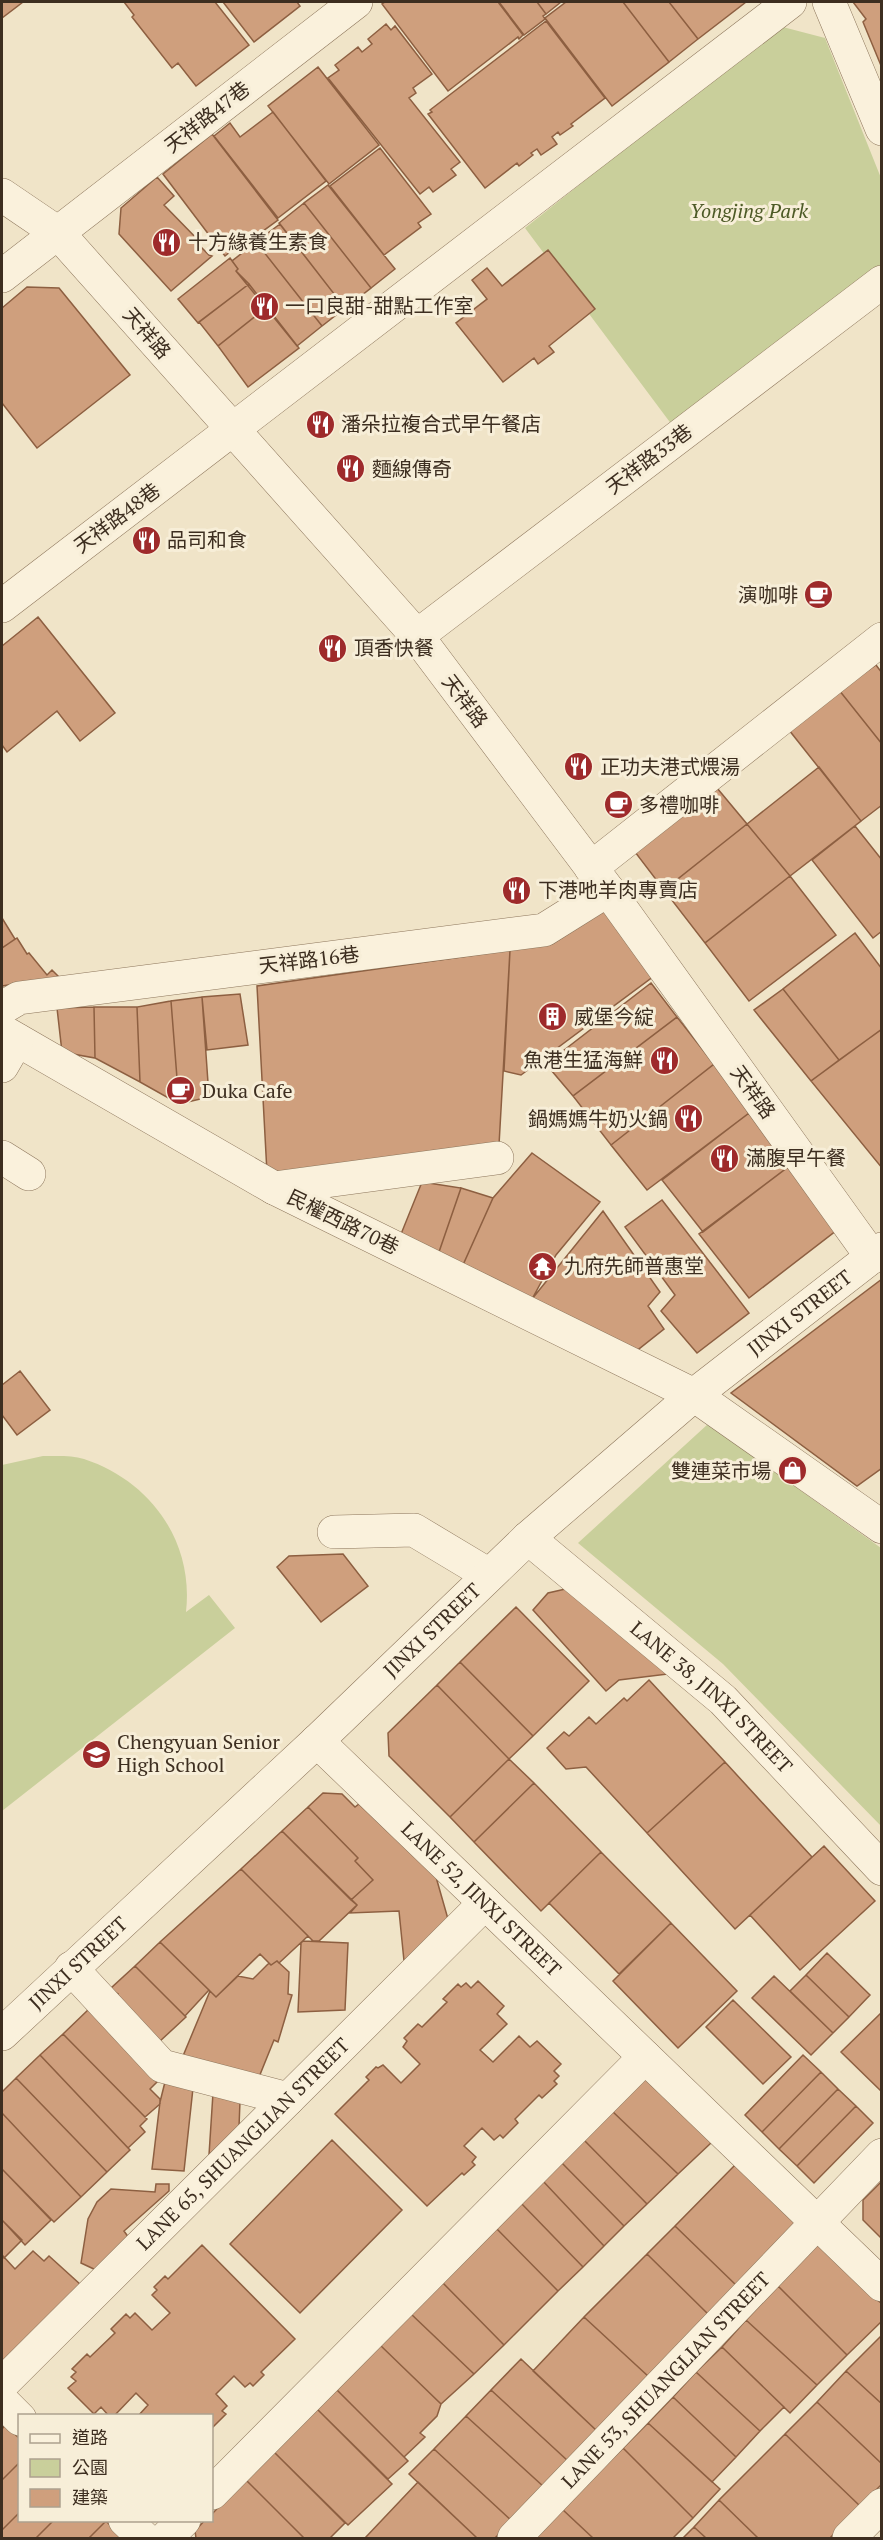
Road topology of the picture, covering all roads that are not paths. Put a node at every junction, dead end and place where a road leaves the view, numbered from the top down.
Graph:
1 (356, 2) edge
2 (790, 2) edge
3 (829, 2) edge
4 (882, 129) edge
5 (2, 195) edge
6 (58, 233) junction
7 (2, 276) edge
8 (882, 282) edge
9 (232, 430) junction
10 (2, 606) edge
11 (417, 636) junction
12 (882, 639) edge
13 (600, 879) junction
14 (2, 1008) edge
15 (7, 1046) edge
16 (497, 1158) dead end
17 (274, 1188) junction
18 (877, 1253) edge
19 (694, 1395) junction
20 (882, 1527) edge
21 (334, 1532) dead end
22 (528, 1538) junction
23 (489, 1575) junction
24 (317, 1741) junction
25 (882, 1869) edge
26 (485, 1903) junction
27 (71, 1968) junction
28 (2, 2034) edge
29 (645, 2056) junction
30 (288, 2099) junction
31 (882, 2155) edge
32 (817, 2223) junction
33 (882, 2285) edge
34 (2, 2384) edge
35 (2, 2401) edge
36 (18, 2417) edge
37 (213, 2492) edge
38 (882, 2505) edge
39 (127, 2522) edge
40 (182, 2522) edge
41 (144, 2538) edge
42 (166, 2538) edge
43 (514, 2538) edge
44 (849, 2538) edge

1 - 6 street, 天祥路47巷
2 - 9 street, 天祥路48巷
3 - 4 street
5 - 6 street, 天祥路
6 - 7 street, 天祥路47巷
6 - 9 street, 天祥路
8 - 11 street, 天祥路33巷
9 - 10 street, 天祥路48巷
9 - 11 street, 天祥路
11 - 13 street, 天祥路
12 - 13 street, 天祥路16巷
13 - 14 street, 天祥路16巷
13 - 18 street, 天祥路
15 - 17 street, 民權西路70巷
16 - 17 street
17 - 19 street, 民權西路70巷
18 - 19 street, JINXI STREET
19 - 20 street, 民權西路70巷
19 - 22 street, JINXI STREET
21 - 23 street
22 - 23 street, JINXI STREET
22 - 25 street, LANE 38, JINXI STREET
23 - 24 street, JINXI STREET
24 - 26 street, LANE 52, JINXI STREET
24 - 27 street, JINXI STREET
26 - 29 street, LANE 52, JINXI STREET
26 - 30 street, LANE 65, SHUANGLIAN STREET
27 - 28 street, JINXI STREET
27 - 30 street
29 - 32 street, LANE 52, JINXI STREET
29 - 37 street
30 - 34 street, LANE 65, SHUANGLIAN STREET
31 - 32 street
32 - 33 street, LANE 52, JINXI STREET
32 - 43 street, LANE 53, SHUANGLIAN STREET
35 - 36 street
38 - 44 street
39 - 41 street
40 - 42 street

